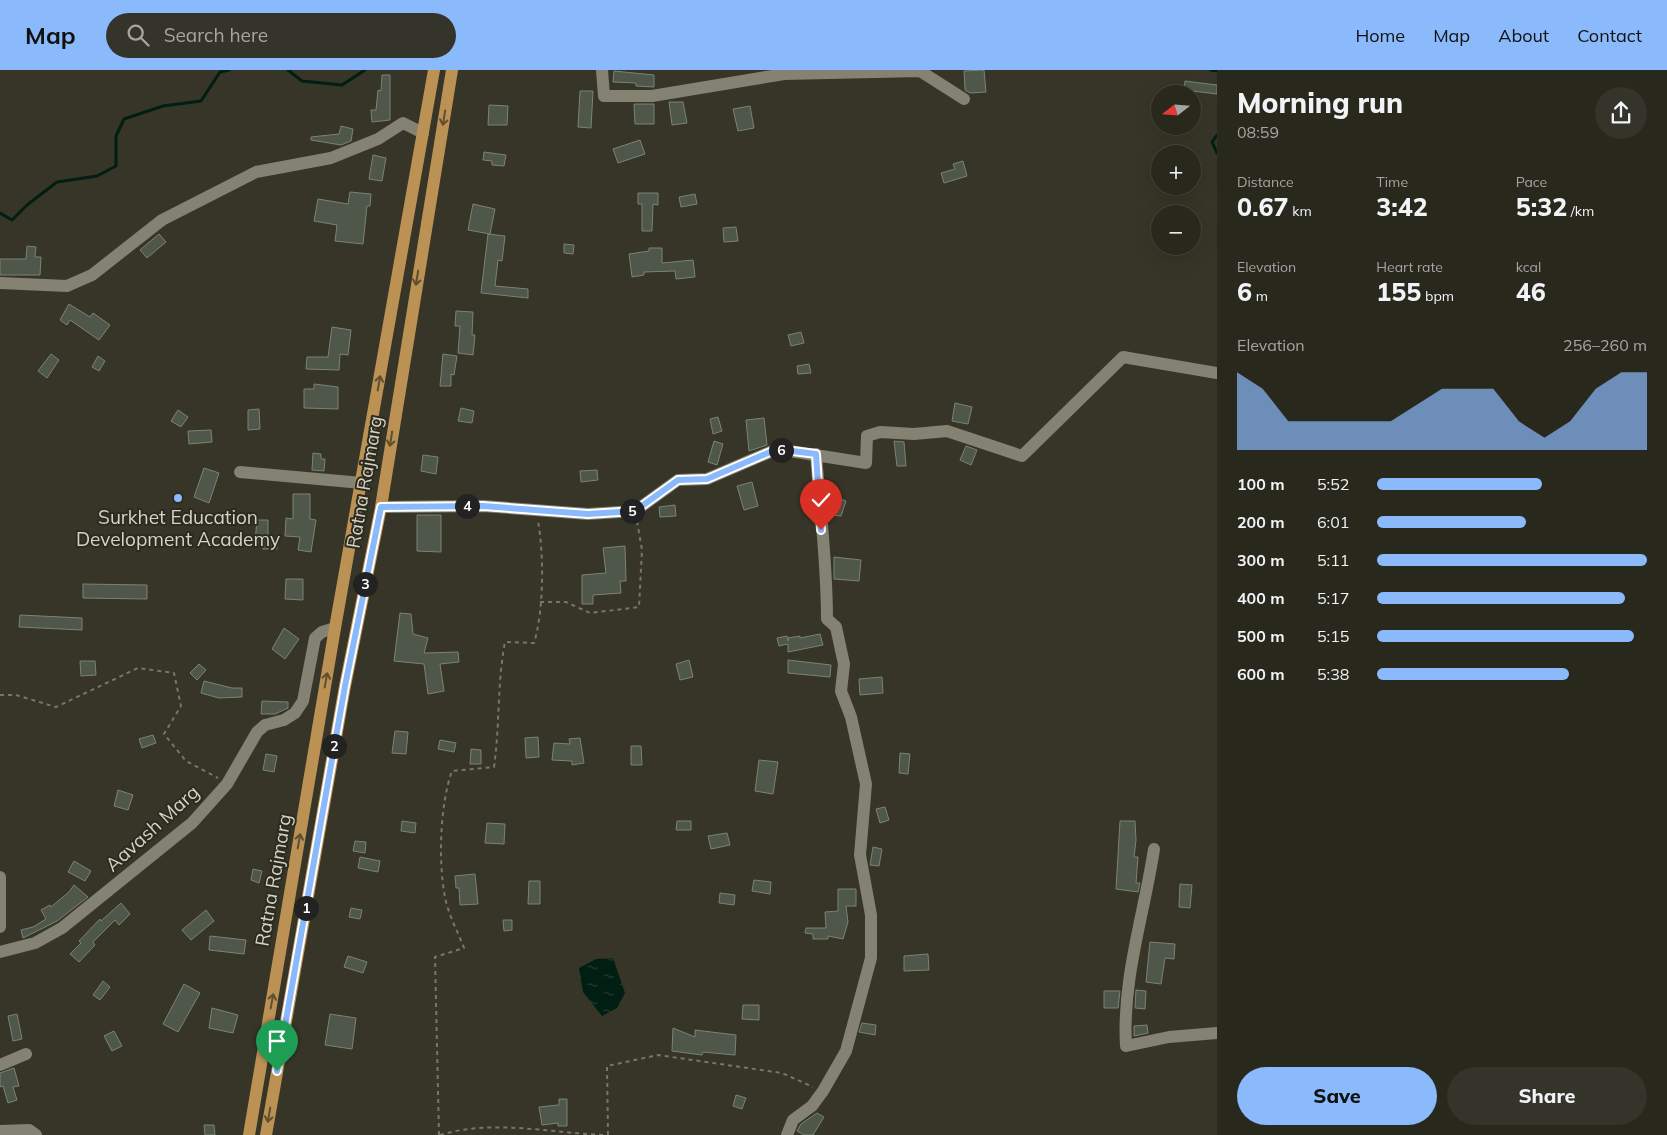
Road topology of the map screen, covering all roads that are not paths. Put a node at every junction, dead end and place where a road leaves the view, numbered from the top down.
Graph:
1 (434, 70) edge
2 (452, 70) edge
3 (602, 70) edge
4 (964, 99) dead end
5 (423, 133) junction
6 (0, 283) edge
7 (1217, 373) edge
8 (816, 454) junction
9 (240, 472) dead end
10 (362, 483) junction
11 (381, 507) junction
12 (335, 628) junction
13 (1154, 849) dead end
14 (0, 877) edge
15 (0, 927) edge
16 (0, 952) edge
17 (1217, 1033) edge
18 (26, 1054) dead end
19 (0, 1065) edge
20 (0, 1131) edge
21 (36, 1135) edge
22 (249, 1135) edge
23 (266, 1135) edge
24 (787, 1135) edge

1 - 5 main road, Ratna Rajmarg
2 -> 11 main road, Ratna Rajmarg
3 - 4 street
5 - 6 street
10 -> 5 main road, Ratna Rajmarg
7 - 8 street
8 - 11 street
8 - 24 street
9 - 10 street
10 - 12 main road, Ratna Rajmarg
11 -> 23 main road, Ratna Rajmarg
12 - 16 street, Aavash Marg
22 -> 12 main road, Ratna Rajmarg
13 - 17 street
14 - 15 street
18 - 19 street
20 - 21 street

